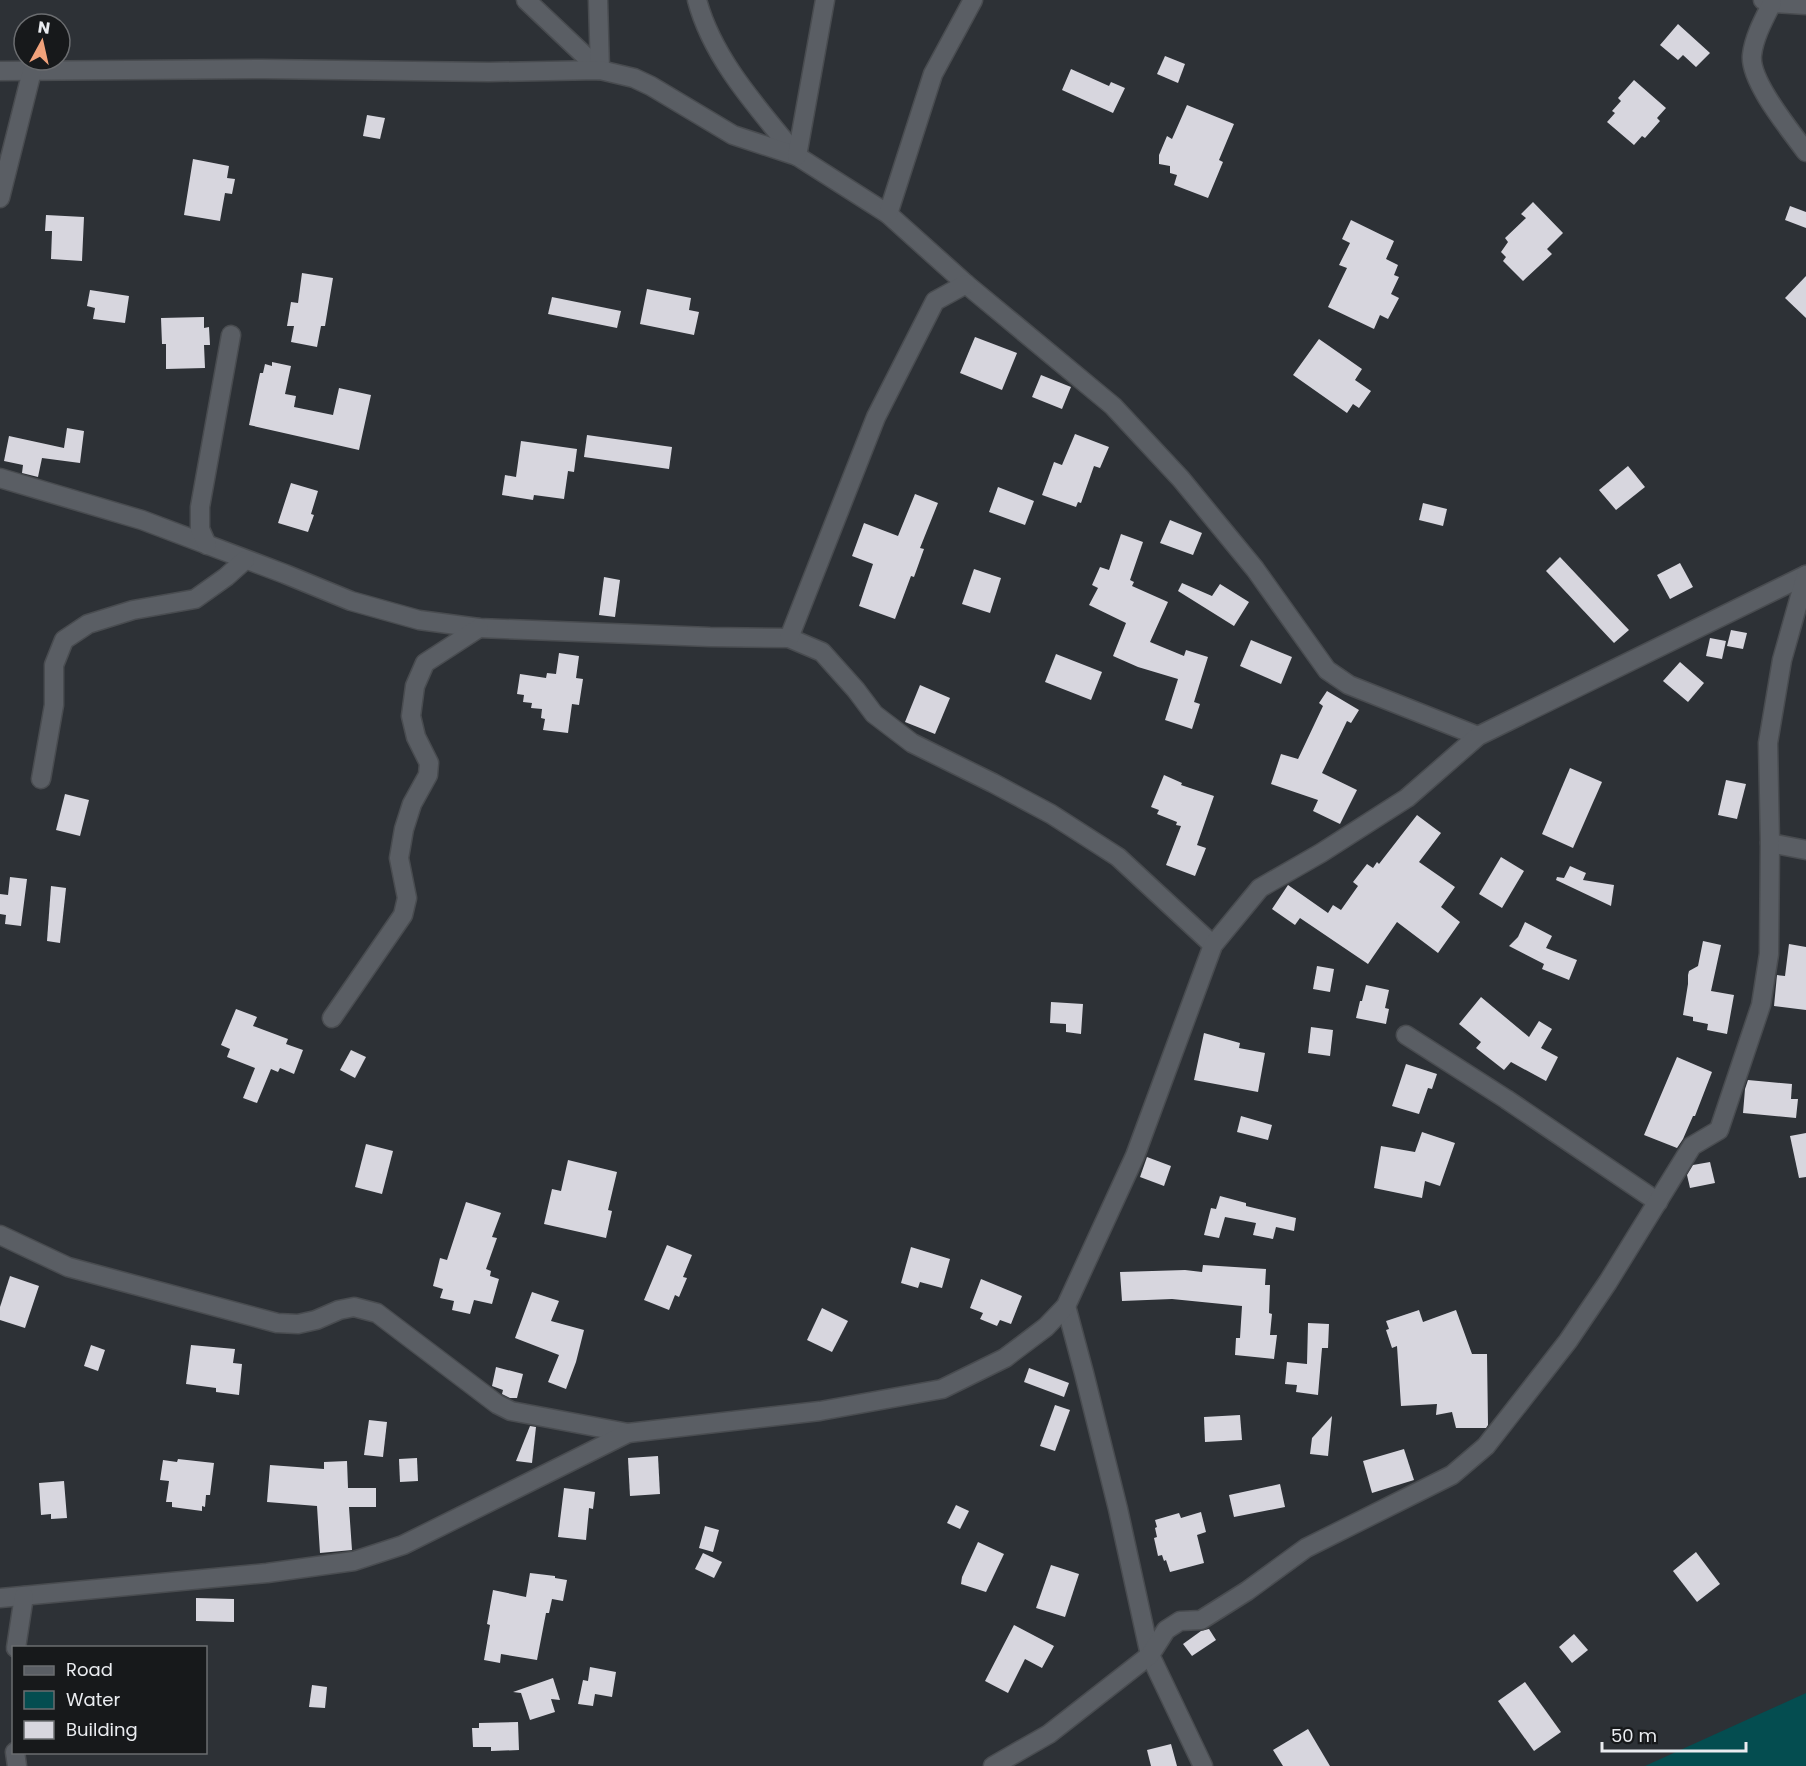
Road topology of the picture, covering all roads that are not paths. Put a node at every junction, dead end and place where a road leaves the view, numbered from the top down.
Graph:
1 (526, 0) edge
2 (598, 0) edge
3 (697, 0) edge
4 (825, 0) edge
5 (973, 0) edge
6 (1768, 1) edge
7 (1806, 4) edge
8 (600, 70) junction
9 (72, 71) edge
10 (32, 72) edge
11 (1806, 152) edge
12 (798, 156) junction
13 (0, 198) edge
14 (888, 214) junction
15 (966, 284) junction
16 (231, 335) dead end
17 (0, 478) edge
18 (207, 545) junction
19 (245, 560) junction
20 (1806, 575) edge
21 (479, 628) junction
22 (789, 638) junction
23 (1478, 736) junction
24 (41, 779) dead end
25 (1770, 843) junction
26 (1806, 850) edge
27 (1213, 945) junction
28 (332, 1018) dead end
29 (1406, 1035) dead end
30 (1658, 1202) junction
31 (0, 1235) edge
32 (1066, 1306) junction
33 (628, 1432) junction
34 (24, 1596) junction
35 (0, 1598) edge
36 (16, 1646) edge
37 (1150, 1654) junction
38 (993, 1766) edge
39 (1203, 1766) edge

1 - 8 street
2 - 8 street
3 - 12 street
4 - 12 street
5 - 14 street
6 - 7 street
6 - 11 street
8 - 9 street
8 - 12 street
10 - 13 street
12 - 14 street
14 - 15 street
15 - 22 street
15 - 23 street
16 - 18 street
17 - 18 street
18 - 19 street
19 - 21 street
19 - 24 street
20 - 23 street
20 - 25 street
21 - 22 street
21 - 28 street
22 - 27 street
23 - 27 street
25 - 26 street
25 - 30 street
27 - 32 street
29 - 30 street
30 - 37 street
31 - 33 street
32 - 33 street
32 - 37 street
33 - 34 street
34 - 35 street
34 - 36 street
37 - 38 street
37 - 39 street

